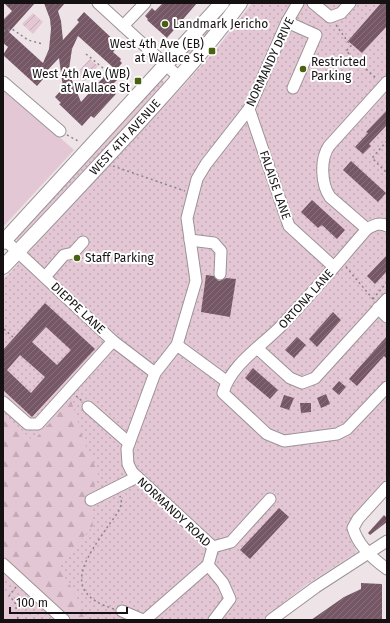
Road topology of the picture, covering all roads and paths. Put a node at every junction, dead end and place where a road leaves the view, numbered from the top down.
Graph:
1 (98, 3) edge
2 (145, 3) edge
3 (222, 3) edge
4 (240, 3) edge
5 (298, 3) edge
6 (312, 3) edge
7 (350, 3) edge
8 (330, 17) junction
9 (287, 22) junction
10 (123, 26) junction
11 (3, 31) edge
12 (43, 44) dead end
13 (86, 54) dead end
14 (165, 65) junction
15 (180, 78) junction
16 (3, 82) edge
17 (137, 82) dead end
18 (386, 84) edge
19 (293, 88) dead end
20 (249, 109) junction
21 (60, 131) joint
22 (387, 141) edge
23 (81, 142) dead end
24 (110, 165) dead end
25 (387, 173) edge
26 (192, 193) junction
27 (387, 226) edge
28 (367, 229) junction
29 (190, 240) junction
30 (4, 241) edge
31 (83, 242) dead end
32 (18, 252) junction
33 (337, 264) junction
34 (3, 267) edge
35 (220, 274) dead end
36 (45, 276) junction
37 (387, 282) edge
38 (387, 299) edge
39 (374, 304) junction
40 (387, 316) edge
41 (4, 329) edge
42 (14, 338) dead end
43 (113, 341) junction
44 (177, 345) junction
45 (257, 348) junction
46 (155, 373) junction
47 (226, 381) junction
48 (387, 387) edge
49 (69, 390) junction
50 (3, 402) edge
51 (88, 407) joint
52 (129, 443) junction
53 (134, 474) junction
54 (120, 486) junction
55 (387, 487) edge
56 (91, 500) dead end
57 (270, 500) dead end
58 (387, 541) edge
59 (214, 547) junction
60 (368, 553) junction
61 (3, 564) edge
62 (208, 565) junction
63 (387, 569) edge
64 (11, 593) dead end
65 (122, 611) joint
66 (18, 620) edge
67 (64, 620) edge
68 (144, 620) edge
69 (214, 620) edge
70 (271, 620) edge

1 - 10 street
2 - 10 street
3 - 14 main road, WEST 4TH AVENUE
4 - 15 main road, WEST 4TH AVENUE
5 - 9 street, NORMANDY DRIVE
6 - 8 street
7 - 8 street
8 - 18 path
9 - 19 street
9 - 20 street, NORMANDY DRIVE
10 - 14 street
11 - 12 path
13 - 17 path
14 - 15 street
14 - 30 main road, WEST 4TH AVENUE
15 - 32 main road, WEST 4TH AVENUE
16 - 21 street
18 - 28 street
20 - 26 street, NORMANDY DRIVE
20 - 33 street, FALAISE LANE
21 - 23 path
22 - 25 path
24 - 26 path
26 - 29 street, NORMANDY DRIVE
27 - 28 street
28 - 33 street, ORTONA LANE
29 - 35 street
29 - 44 street, NORMANDY DRIVE
30 - 32 street, DIEPPE LANE
31 - 36 street
32 - 34 main road, WEST 4TH AVENUE
32 - 36 street, DIEPPE LANE
33 - 39 path
33 - 45 street, ORTONA LANE
36 - 43 street, DIEPPE LANE
37 - 39 path
38 - 39 street
39 - 40 street
39 - 45 street
41 - 42 path
43 - 46 street, DIEPPE LANE
43 - 49 street
44 - 46 street, NORMANDY DRIVE
44 - 47 street
45 - 47 street, ORTONA LANE
46 - 52 street, NORMANDY DRIVE
47 - 48 street
49 - 50 street
49 - 51 path
51 - 52 street
52 - 53 street, NORMANDY DRIVE
53 - 54 street
53 - 59 street, NORMANDY ROAD
54 - 56 street
54 - 65 path
55 - 60 street
57 - 59 street
58 - 60 street
59 - 62 street, NORMANDY ROAD
60 - 63 street
60 - 70 street
61 - 67 street
62 - 68 street, NORMANDY ROAD
62 - 69 street
64 - 66 path
65 - 68 street

